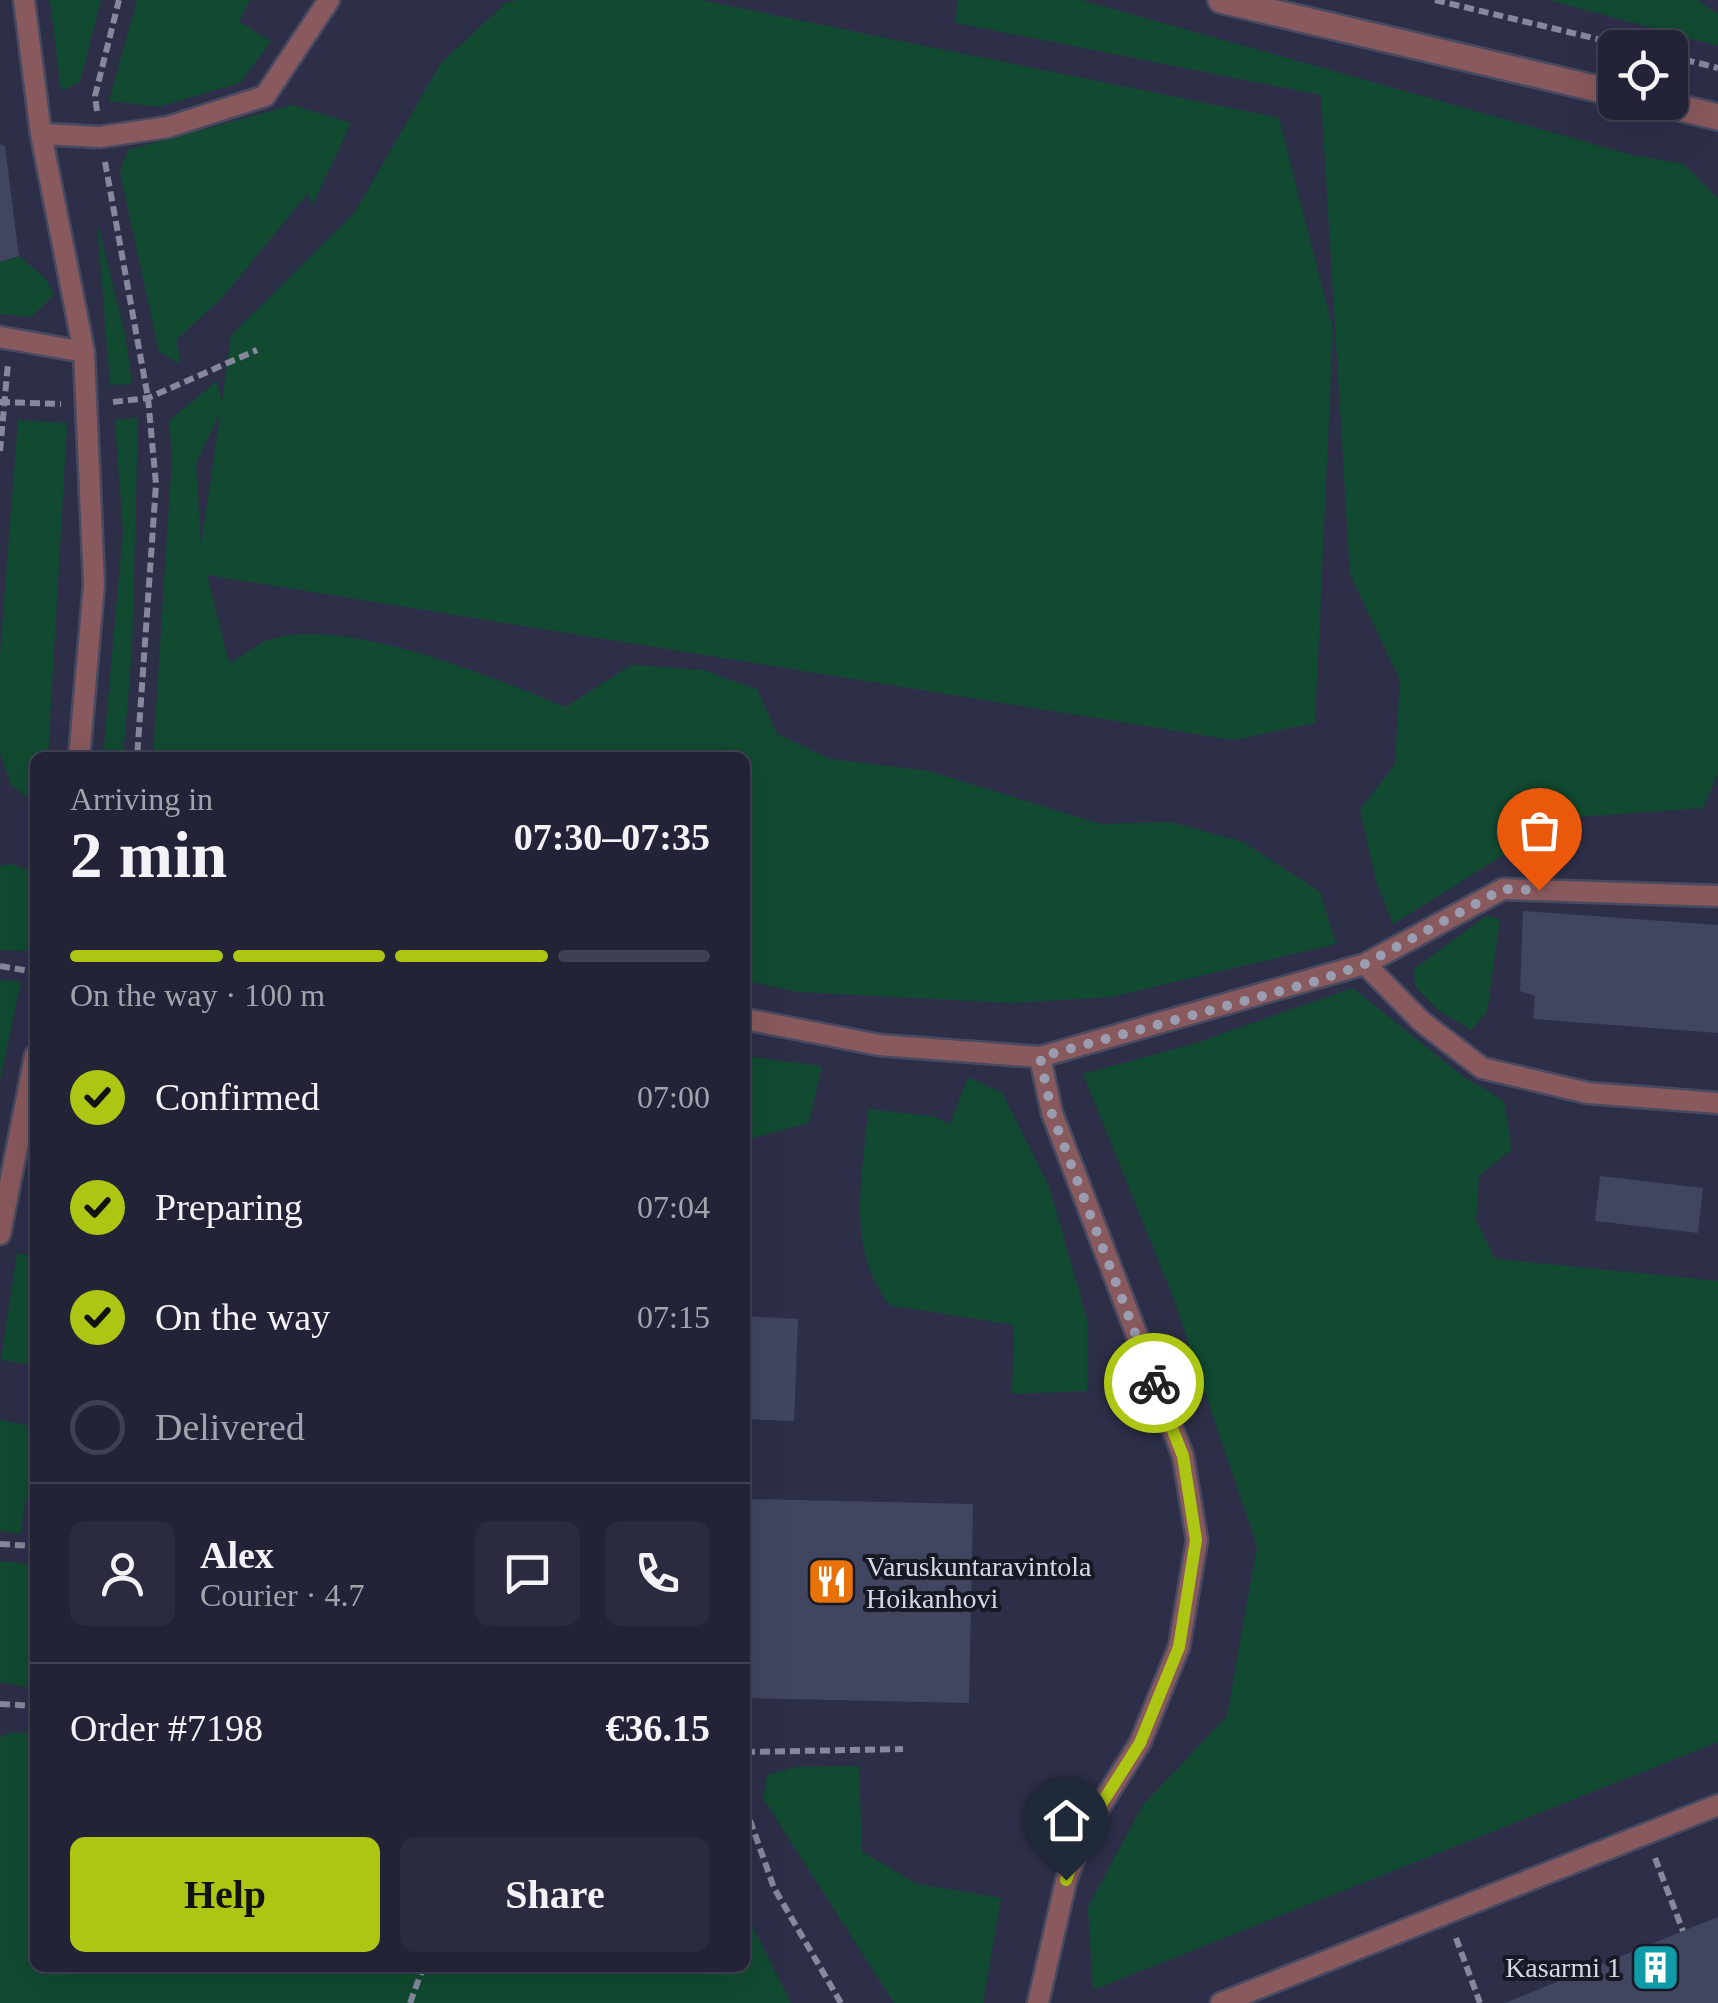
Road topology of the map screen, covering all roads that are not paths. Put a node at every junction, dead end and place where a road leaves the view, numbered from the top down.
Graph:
1 (24, 0) edge
2 (328, 0) edge
3 (1221, 0) edge
4 (1598, 89) edge
5 (1688, 110) edge
6 (1718, 117) edge
7 (41, 134) junction
8 (5, 338) edge
9 (84, 352) junction
10 (80, 752) edge
11 (1718, 896) edge
12 (1365, 964) junction
13 (750, 1021) edge
14 (1040, 1057) junction
15 (30, 1081) edge
16 (1718, 1103) edge
17 (0, 1234) edge
18 (1718, 1805) edge
19 (1038, 2003) edge
20 (1221, 2003) edge

1 - 7 lane
2 - 7 lane
3 - 4 street
5 - 6 street
7 - 9 lane
8 - 9 lane
9 - 10 lane
11 - 12 lane
12 - 14 lane
12 - 16 lane
13 - 14 lane
14 - 19 lane
15 - 17 lane
18 - 20 lane

